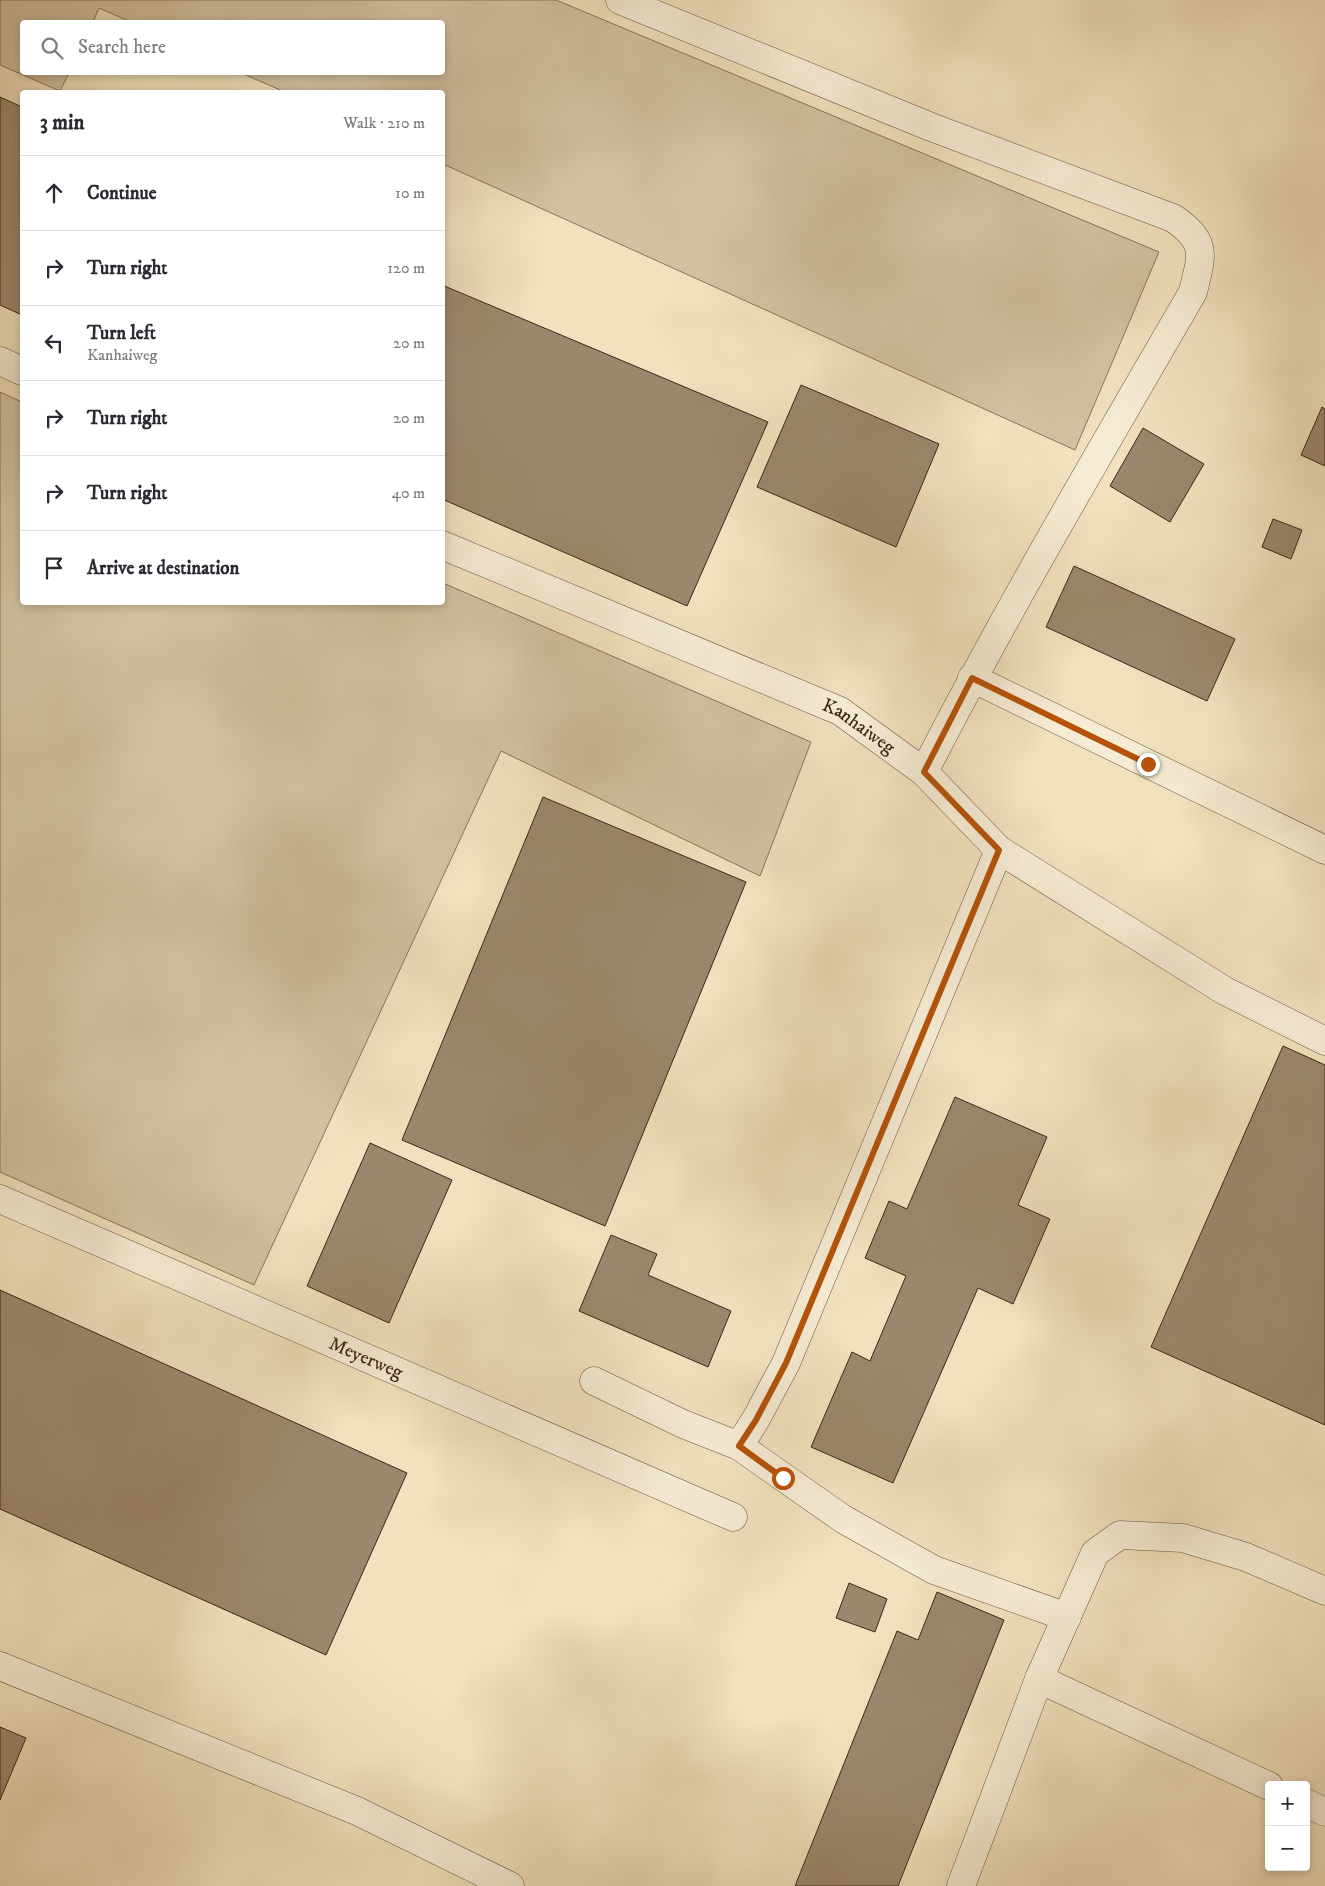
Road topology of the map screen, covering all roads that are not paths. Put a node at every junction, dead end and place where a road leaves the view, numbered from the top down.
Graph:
1 (620, 0) edge
2 (0, 361) edge
3 (20, 370) edge
4 (445, 546) edge
5 (972, 678) junction
6 (924, 772) junction
7 (999, 850) junction
8 (1325, 850) edge
9 (1325, 1041) edge
10 (0, 1198) edge
11 (594, 1381) dead end
12 (739, 1446) junction
13 (733, 1517) dead end
14 (1325, 1591) edge
15 (1067, 1617) junction
16 (0, 1666) edge
17 (1039, 1679) junction
18 (1265, 1784) edge
19 (1310, 1805) edge
20 (1325, 1812) edge
21 (510, 1886) edge
22 (961, 1886) edge

1 - 5 street
2 - 3 street
4 - 6 street, Kanhaiweg
5 - 6 street
5 - 8 street
6 - 7 street, Kanhaiweg
7 - 9 street, Kanhaiweg
7 - 12 street
10 - 13 street, Meyerweg
11 - 12 street
12 - 15 street
14 - 15 street
15 - 17 street
16 - 21 street
17 - 18 street
17 - 22 street
19 - 20 street

